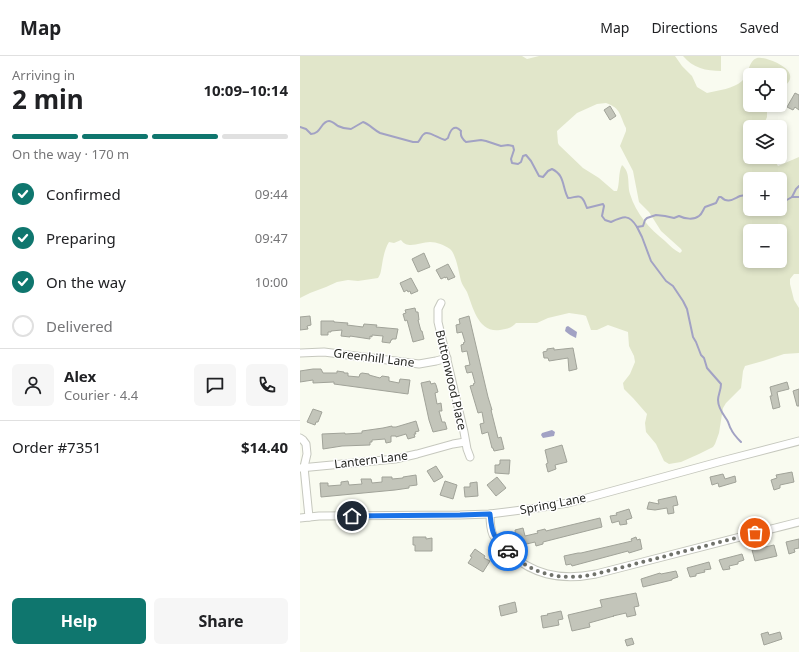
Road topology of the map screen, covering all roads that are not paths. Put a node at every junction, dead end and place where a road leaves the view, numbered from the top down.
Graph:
1 (441, 303) dead end
2 (300, 353) edge
3 (447, 358) junction
4 (300, 438) edge
5 (799, 441) edge
6 (465, 442) junction
7 (470, 457) dead end
8 (302, 467) edge
9 (490, 514) junction
10 (309, 517) junction
11 (300, 518) edge
12 (799, 522) edge

1 - 3 street, Buttonwood Place
2 - 3 street, Greenhill Lane
3 - 6 street, Buttonwood Place
4 - 8 street
5 - 9 street, Spring Lane
6 - 7 street, Buttonwood Place
6 - 8 street, Lantern Lane
8 - 10 street
9 - 10 street, Spring Lane
9 - 12 street
10 - 11 street, Spring Lane

